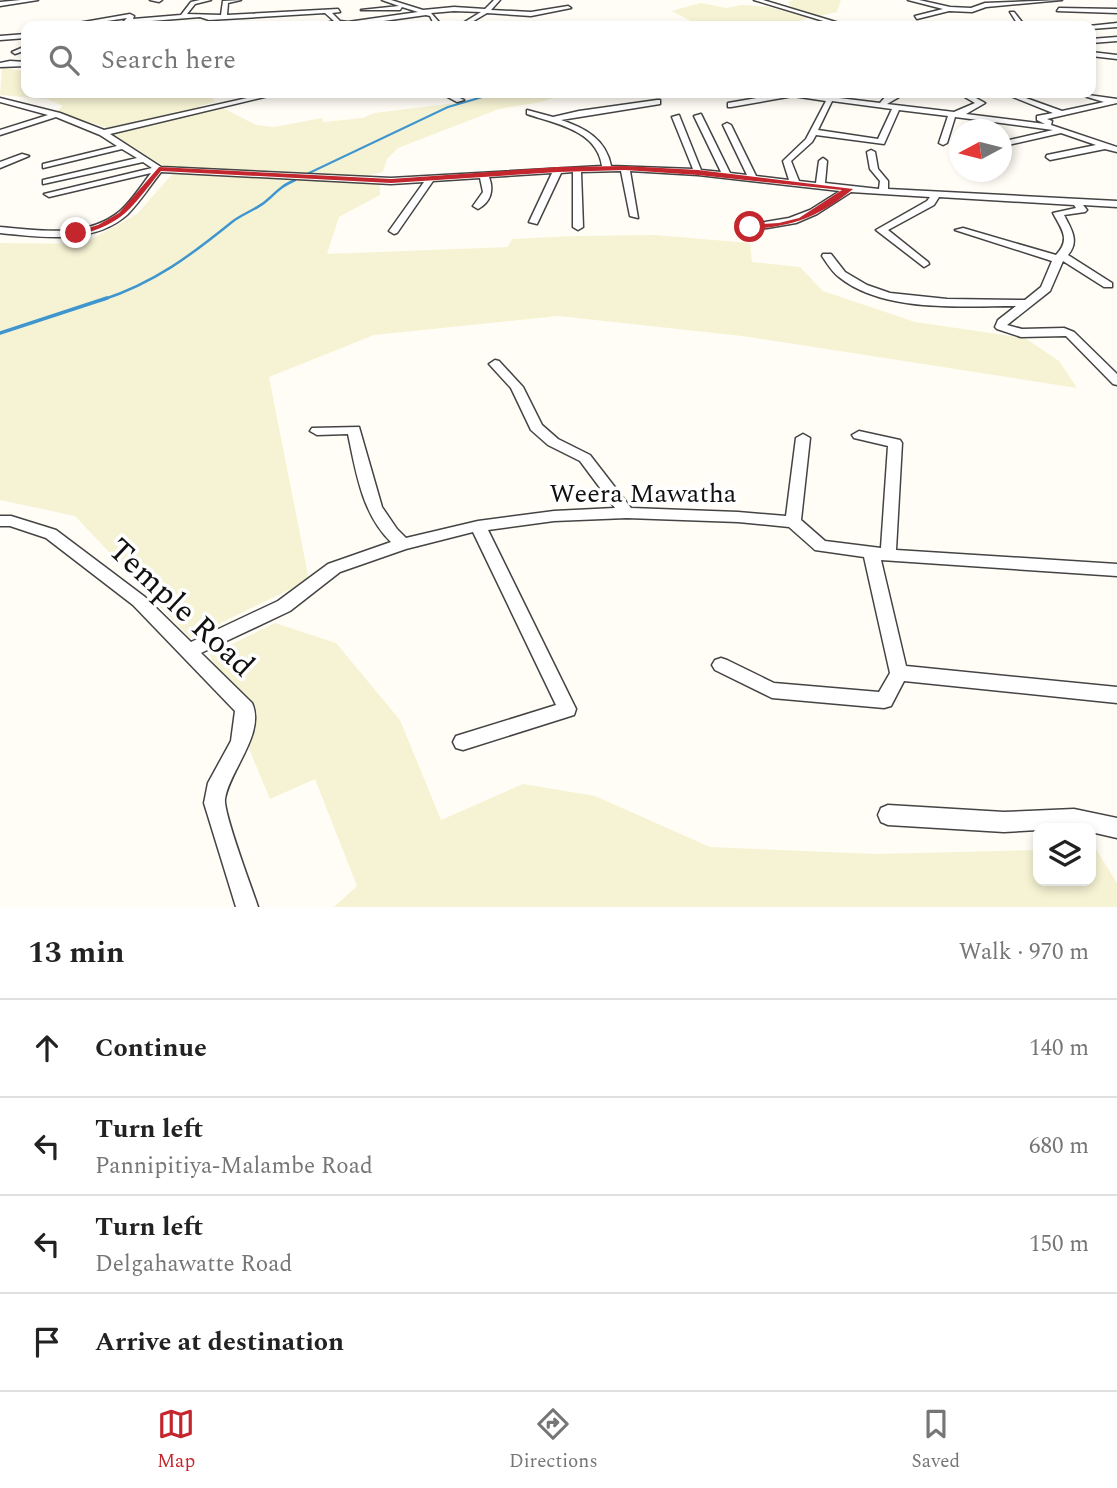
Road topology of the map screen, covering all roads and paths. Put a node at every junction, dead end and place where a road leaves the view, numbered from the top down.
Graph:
1 (35, 0) edge
2 (153, 0) edge
3 (159, 0) edge
4 (208, 0) edge
5 (238, 0) edge
6 (390, 0) edge
7 (497, 0) edge
8 (757, 0) edge
9 (911, 0) edge
10 (982, 0) edge
11 (1059, 0) edge
12 (0, 4) edge
13 (1005, 4) junction
14 (408, 8) junction
15 (568, 8) dead end
16 (949, 9) junction
17 (364, 10) dead end
18 (1059, 10) dead end
19 (338, 11) dead end
20 (327, 12) junction
21 (1117, 12) edge
22 (426, 13) junction
23 (484, 13) junction
24 (1012, 13) dead end
25 (183, 16) junction
26 (224, 17) junction
27 (917, 17) dead end
28 (91, 21) edge
29 (127, 21) joint
30 (337, 21) edge
31 (387, 21) edge
32 (436, 21) edge
33 (470, 21) edge
34 (829, 21) edge
35 (1016, 21) edge
36 (1117, 25) edge
37 (1096, 27) edge
38 (21, 36) edge
39 (0, 38) edge
40 (1117, 39) edge
41 (1096, 41) edge
42 (21, 50) edge
43 (15, 52) dead end
44 (1096, 55) edge
45 (1117, 57) edge
46 (21, 64) edge
47 (0, 65) edge
48 (15, 65) junction
49 (21, 68) edge
50 (1096, 97) edge
51 (255, 98) edge
52 (455, 98) edge
53 (766, 98) edge
54 (832, 98) edge
55 (843, 98) edge
56 (890, 98) edge
57 (972, 98) edge
58 (1020, 98) edge
59 (0, 100) edge
60 (460, 100) dead end
61 (1114, 101) edge
62 (657, 102) dead end
63 (730, 105) dead end
64 (882, 106) junction
65 (897, 107) junction
66 (530, 112) dead end
67 (46, 113) junction
68 (1061, 113) junction
69 (57, 115) junction
70 (952, 115) junction
71 (698, 116) dead end
72 (676, 117) dead end
73 (552, 120) junction
74 (0, 124) edge
75 (727, 125) dead end
76 (1065, 130) junction
77 (813, 132) junction
78 (0, 133) edge
79 (103, 133) junction
80 (1012, 142) edge
81 (943, 143) dead end
82 (1117, 144) edge
83 (125, 146) junction
84 (1107, 146) junction
85 (1117, 150) edge
86 (871, 152) dead end
87 (26, 156) dead end
88 (1050, 157) dead end
89 (145, 159) junction
90 (823, 161) dead end
91 (0, 165) edge
92 (46, 166) dead end
93 (625, 168) junction
94 (159, 169) junction
95 (577, 169) junction
96 (607, 169) junction
97 (558, 170) junction
98 (698, 173) junction
99 (483, 174) junction
100 (727, 176) junction
101 (753, 178) junction
102 (429, 180) junction
103 (46, 182) dead end
104 (794, 183) junction
105 (820, 186) junction
106 (849, 189) junction
107 (883, 191) junction
108 (937, 193) junction
109 (49, 194) dead end
110 (1076, 202) junction
111 (1117, 204) edge
112 (478, 206) dead end
113 (635, 216) dead end
114 (534, 222) dead end
115 (578, 227) dead end
116 (750, 227) dead end
117 (0, 230) edge
118 (960, 230) dead end
119 (394, 231) dead end
120 (827, 256) dead end
121 (1060, 257) junction
122 (924, 264) dead end
123 (1108, 285) dead end
124 (1027, 303) junction
125 (495, 364) dead end
126 (1117, 381) edge
127 (317, 431) dead end
128 (859, 435) dead end
129 (803, 438) dead end
130 (627, 513) junction
131 (0, 520) edge
132 (793, 522) junction
133 (478, 526) junction
134 (404, 544) junction
135 (880, 554) junction
136 (1117, 570) edge
137 (189, 651) junction
138 (721, 665) dead end
139 (899, 673) junction
140 (1117, 695) edge
141 (463, 742) dead end
142 (888, 815) dead end
143 (1117, 828) edge
144 (247, 907) edge

1 - 12 street
2 - 3 street
4 - 25 street
5 - 26 street
6 - 14 street
7 - 23 street
8 - 34 street
9 - 16 street
10 - 13 street
11 - 13 street
13 - 16 street
14 - 17 street
14 - 22 street
15 - 23 street
16 - 27 street
18 - 21 street
19 - 20 street
20 - 26 street
20 - 30 street
22 - 23 street
22 - 31 street
22 - 32 street
23 - 33 street
24 - 35 street
25 - 26 street
25 - 29 street
28 - 29 street
36 - 37 street
38 - 39 street
40 - 41 street
42 - 43 street
44 - 45 street
46 - 48 street
47 - 48 street
48 - 49 street
50 - 61 street
51 - 79 street
52 - 60 street
53 - 63 street
54 - 77 street
55 - 64 street
56 - 64 street
57 - 70 street
58 - 68 street
59 - 67 street
61 - 68 street
62 - 73 street
64 - 65 street
65 - 70 street
65 - 77 street
66 - 73 street
67 - 69 street
67 - 74 street
68 - 76 street
69 - 78 street
69 - 79 street
70 - 76 street
70 - 81 street
71 - 100 street
72 - 98 street
73 - 96 street
75 - 101 street
76 - 80 street
76 - 84 street
77 - 104 street
79 - 83 street
82 - 84 street
83 - 89 street
83 - 92 street
84 - 85 street
84 - 88 street
86 - 107 street
87 - 91 street
89 - 94 street
89 - 103 street
90 - 105 street
93 - 96 street
93 - 98 street
93 - 113 street
94 - 102 street
94 - 109 street
94 - 117 street
95 - 96 street
95 - 97 street
95 - 115 street
97 - 99 street
97 - 114 street
98 - 100 street
99 - 102 street
99 - 112 street
100 - 101 street
101 - 104 street
102 - 119 street
104 - 105 street
105 - 106 street
106 - 107 street
106 - 116 street
107 - 108 street
108 - 110 street
108 - 122 street
110 - 111 street
110 - 121 street
118 - 121 street
120 - 124 street
121 - 123 street
121 - 124 street
124 - 126 street
125 - 130 street
127 - 134 street
128 - 135 street
129 - 132 street
130 - 132 street, Weera Mawatha
130 - 133 street, Weera Mawatha
131 - 137 street, Temple Road
132 - 135 street
133 - 134 street, Weera Mawatha
133 - 141 street
134 - 137 street, Weera Mawatha
135 - 136 street
135 - 139 street
137 - 144 street, Temple Road
138 - 139 street
139 - 140 street
142 - 143 street

